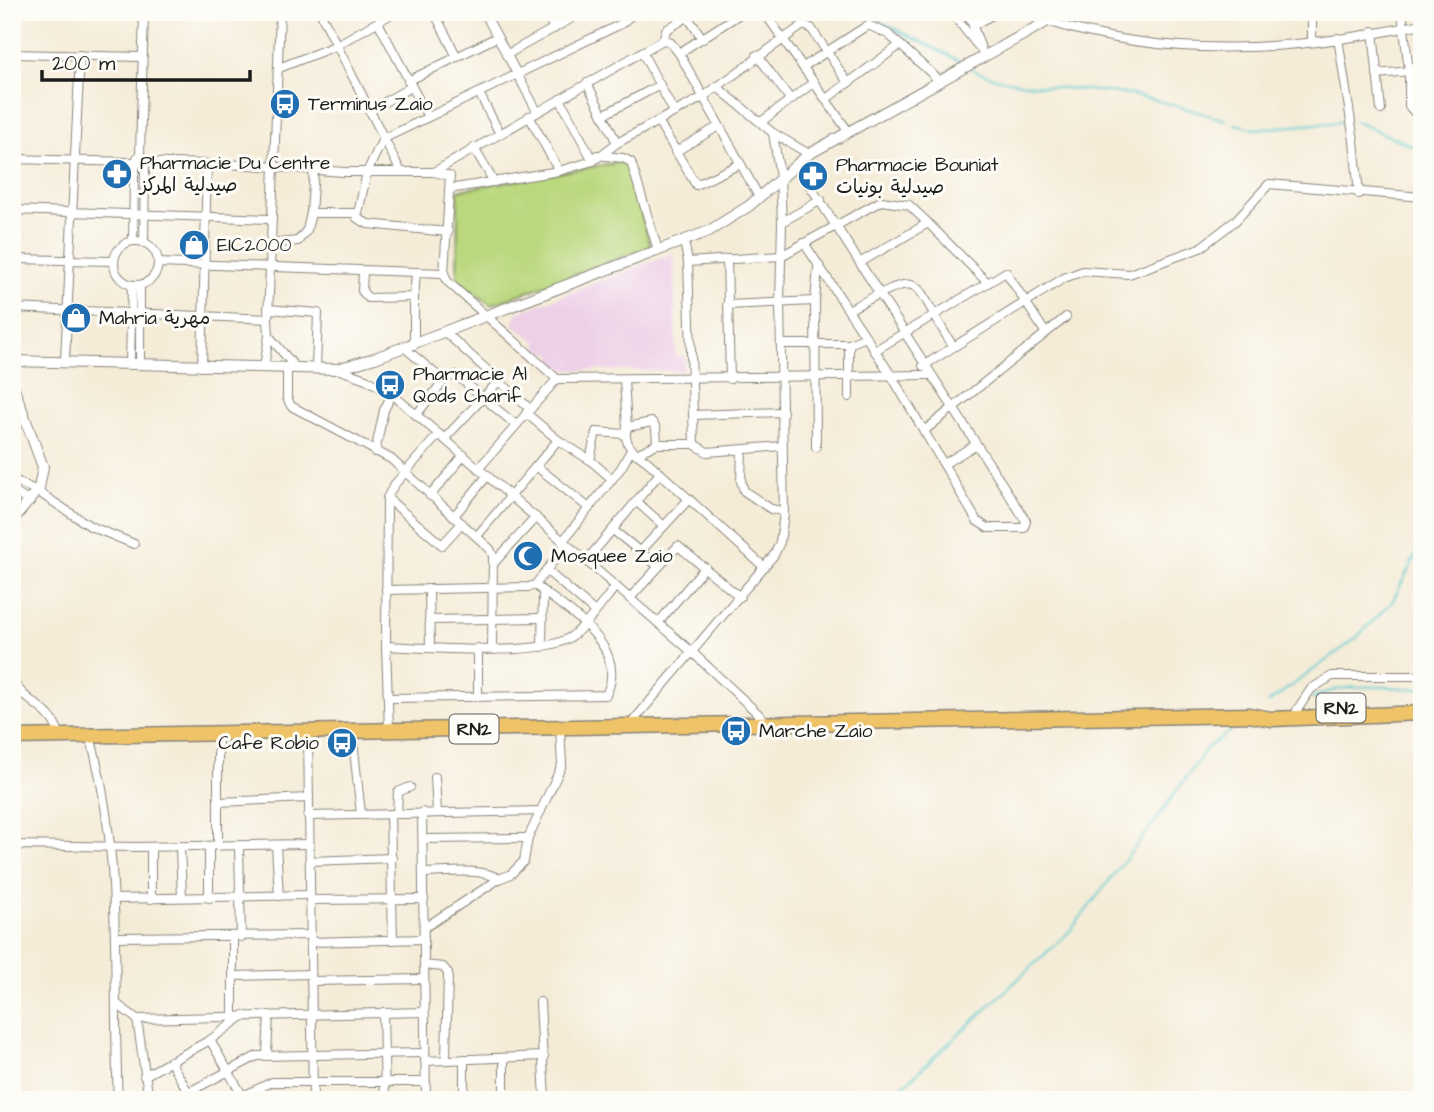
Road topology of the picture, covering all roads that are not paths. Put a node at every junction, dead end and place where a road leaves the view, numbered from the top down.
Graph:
1 (144, 12) edge
2 (280, 12) edge
3 (320, 12) edge
4 (395, 12) edge
5 (546, 12) edge
6 (583, 12) edge
7 (635, 12) edge
8 (743, 12) edge
9 (764, 12) edge
10 (951, 12) edge
11 (968, 12) edge
12 (998, 12) edge
13 (1065, 12) edge
14 (1312, 12) edge
15 (1402, 12) edge
16 (435, 13) edge
17 (487, 13) edge
18 (685, 15) edge
19 (378, 22) junction
20 (1050, 22) junction
21 (1422, 23) edge
22 (975, 24) junction
23 (1404, 27) junction
24 (554, 29) junction
25 (1373, 32) junction
26 (497, 37) junction
27 (703, 38) junction
28 (782, 38) junction
29 (1338, 38) junction
30 (663, 40) junction
31 (1312, 41) junction
32 (900, 45) junction
33 (335, 46) junction
34 (826, 50) junction
35 (642, 52) junction
36 (12, 54) edge
37 (679, 54) junction
38 (80, 55) junction
39 (506, 55) junction
40 (757, 55) junction
41 (979, 56) junction
42 (142, 57) junction
43 (457, 57) junction
44 (803, 67) junction
45 (279, 68) junction
46 (1422, 70) edge
47 (1409, 71) junction
48 (1377, 74) junction
49 (516, 75) junction
50 (814, 82) junction
51 (941, 82) junction
52 (587, 83) junction
53 (848, 83) junction
54 (410, 84) junction
55 (660, 85) junction
56 (716, 86) junction
57 (479, 93) junction
58 (703, 97) junction
59 (560, 99) junction
60 (826, 99) junction
61 (790, 100) junction
62 (1381, 110) dead end
63 (369, 111) junction
64 (1422, 112) edge
65 (533, 113) junction
66 (674, 113) junction
67 (603, 115) junction
68 (428, 117) junction
69 (658, 121) junction
70 (761, 122) junction
71 (719, 126) junction
72 (848, 131) junction
73 (773, 133) junction
74 (500, 134) junction
75 (383, 139) junction
76 (617, 143) junction
77 (474, 148) junction
78 (675, 152) junction
79 (808, 154) junction
80 (143, 158) junction
81 (595, 158) junction
82 (12, 159) edge
83 (73, 160) junction
84 (451, 160) junction
85 (135, 162) junction
86 (796, 163) junction
87 (207, 164) junction
88 (740, 164) junction
89 (273, 167) junction
90 (314, 170) junction
91 (559, 171) junction
92 (401, 172) junction
93 (434, 172) junction
94 (367, 173) junction
95 (450, 176) junction
96 (780, 177) junction
97 (494, 182) junction
98 (449, 190) junction
99 (1359, 194) junction
100 (759, 197) junction
101 (1422, 197) edge
102 (821, 200) junction
103 (12, 210) edge
104 (71, 213) junction
105 (312, 213) junction
106 (357, 213) junction
107 (132, 215) junction
108 (144, 216) junction
109 (204, 218) junction
110 (270, 219) junction
111 (782, 222) junction
112 (928, 223) junction
113 (837, 225) junction
114 (448, 232) junction
115 (133, 241) junction
116 (684, 241) junction
117 (144, 243) junction
118 (804, 243) junction
119 (269, 244) junction
120 (658, 250) junction
121 (781, 256) junction
122 (727, 259) junction
123 (12, 260) edge
124 (69, 260) junction
125 (114, 261) junction
126 (688, 262) junction
127 (861, 262) junction
128 (158, 263) junction
129 (204, 266) junction
130 (268, 268) junction
131 (818, 268) junction
132 (363, 272) junction
133 (416, 274) junction
134 (444, 274) junction
135 (988, 283) junction
136 (136, 285) junction
137 (880, 294) junction
138 (414, 298) junction
139 (815, 301) junction
140 (1022, 301) junction
141 (780, 302) junction
142 (727, 305) junction
143 (12, 308) edge
144 (68, 310) junction
145 (848, 310) junction
146 (135, 312) junction
147 (268, 314) junction
148 (933, 315) junction
149 (203, 316) junction
150 (488, 317) junction
151 (1066, 317) dead end
152 (1045, 332) junction
153 (446, 333) junction
154 (903, 334) junction
155 (269, 335) junction
156 (866, 337) junction
157 (816, 343) junction
158 (781, 344) junction
159 (849, 344) junction
160 (410, 346) junction
161 (954, 346) junction
162 (874, 351) junction
163 (65, 360) junction
164 (12, 361) edge
165 (135, 363) junction
166 (923, 366) junction
167 (202, 367) junction
168 (264, 367) junction
169 (291, 367) junction
170 (316, 368) junction
171 (337, 369) junction
172 (891, 375) junction
173 (929, 375) junction
174 (849, 376) junction
175 (782, 377) junction
176 (816, 378) junction
177 (557, 379) junction
178 (692, 379) junction
179 (730, 379) junction
180 (624, 380) junction
181 (444, 381) junction
182 (498, 382) junction
183 (13, 386) edge
184 (392, 394) junction
185 (484, 396) junction
186 (849, 397) dead end
187 (951, 409) junction
188 (528, 411) junction
189 (783, 412) junction
190 (416, 415) junction
191 (693, 415) junction
192 (516, 425) junction
193 (626, 430) junction
194 (924, 431) junction
195 (442, 436) junction
196 (558, 440) junction
197 (657, 444) junction
198 (694, 444) junction
199 (783, 446) junction
200 (975, 446) junction
201 (816, 447) dead end
202 (742, 450) junction
203 (375, 452) junction
204 (633, 452) junction
205 (464, 455) junction
206 (590, 460) junction
207 (944, 464) junction
208 (536, 466) junction
209 (479, 468) junction
210 (405, 472) junction
211 (660, 473) junction
212 (488, 475) junction
213 (612, 479) junction
214 (12, 480) edge
215 (12, 491) edge
216 (37, 491) junction
217 (430, 496) junction
218 (510, 496) junction
219 (387, 498) junction
220 (689, 499) junction
221 (30, 502) junction
222 (637, 502) junction
223 (589, 508) junction
224 (783, 511) junction
225 (454, 516) junction
226 (536, 517) junction
227 (12, 521) edge
228 (462, 523) junction
229 (664, 526) junction
230 (613, 530) junction
231 (477, 536) junction
232 (564, 543) junction
233 (134, 544) dead end
234 (640, 552) junction
235 (586, 561) junction
236 (493, 564) junction
237 (658, 566) junction
238 (705, 567) junction
239 (764, 567) junction
240 (546, 570) junction
241 (535, 585) junction
242 (616, 586) junction
243 (429, 589) junction
244 (386, 590) junction
245 (492, 590) junction
246 (543, 592) junction
247 (740, 597) junction
248 (630, 598) junction
249 (595, 612) junction
250 (492, 618) junction
251 (541, 618) junction
252 (429, 620) junction
253 (658, 623) junction
254 (583, 624) junction
255 (386, 646) junction
256 (429, 648) junction
257 (478, 648) junction
258 (492, 648) junction
259 (542, 648) junction
260 (692, 652) junction
261 (1422, 677) edge
262 (12, 679) edge
263 (478, 697) junction
264 (388, 698) junction
265 (1422, 704) edge
266 (1297, 710) junction
267 (1422, 713) edge
268 (1261, 715) junction
269 (769, 723) junction
270 (629, 726) junction
271 (560, 728) junction
272 (389, 730) junction
273 (352, 732) junction
274 (308, 733) junction
275 (218, 735) junction
276 (60, 736) junction
277 (90, 736) junction
278 (12, 737) edge
279 (435, 777) dead end
280 (410, 788) dead end
281 (309, 799) junction
282 (219, 802) junction
283 (541, 811) junction
284 (422, 812) junction
285 (437, 812) junction
286 (360, 814) junction
287 (394, 814) junction
288 (308, 816) junction
289 (528, 838) junction
290 (423, 839) junction
291 (309, 844) junction
292 (12, 845) edge
293 (276, 845) junction
294 (109, 846) junction
295 (214, 846) junction
296 (239, 846) junction
297 (151, 847) junction
298 (180, 847) junction
299 (392, 858) junction
300 (310, 861) junction
301 (424, 873) junction
302 (499, 879) junction
303 (279, 896) junction
304 (182, 897) junction
305 (240, 897) junction
306 (310, 897) junction
307 (209, 898) junction
308 (393, 898) junction
309 (116, 899) junction
310 (151, 899) junction
311 (424, 899) junction
312 (424, 928) junction
313 (117, 937) junction
314 (237, 937) junction
315 (310, 938) junction
316 (424, 939) junction
317 (393, 940) junction
318 (424, 965) junction
319 (233, 976) junction
320 (311, 978) junction
321 (423, 979) junction
322 (540, 1002) dead end
323 (118, 1005) junction
324 (383, 1012) junction
325 (424, 1012) junction
326 (233, 1015) junction
327 (244, 1015) junction
328 (269, 1015) junction
329 (310, 1015) junction
330 (137, 1019) junction
331 (210, 1040) junction
332 (267, 1054) junction
333 (312, 1054) junction
334 (383, 1054) junction
335 (544, 1056) junction
336 (424, 1057) junction
337 (504, 1058) junction
338 (446, 1059) junction
339 (464, 1059) junction
340 (170, 1061) junction
341 (229, 1071) junction
342 (144, 1076) junction
343 (425, 1082) junction
344 (313, 1084) junction
345 (384, 1084) junction
346 (190, 1096) edge
347 (244, 1098) edge
348 (118, 1100) edge
349 (149, 1100) edge
350 (174, 1100) edge
351 (313, 1100) edge
352 (385, 1100) edge
353 (426, 1100) edge
354 (464, 1100) edge
355 (504, 1100) edge
356 (545, 1100) edge

1 - 42 street
2 - 45 street
3 - 33 street
4 - 19 street
5 - 24 street
6 - 24 street
7 - 49 street
8 - 27 street
9 - 28 street
10 - 41 street
11 - 22 street
12 - 22 street
13 - 20 street
14 - 31 street
15 - 23 street
16 - 43 street
17 - 26 street
18 - 27 street
18 - 30 street
19 - 33 street
19 - 54 street
20 - 31 street
20 - 41 street
21 - 23 street
22 - 41 street
23 - 25 street
23 - 47 street
24 - 39 street
25 - 29 street
25 - 48 street
26 - 39 street
26 - 43 street
27 - 37 street
28 - 34 street
28 - 40 street
28 - 44 street
29 - 31 street
29 - 99 street
30 - 35 street
30 - 37 street
32 - 34 street
32 - 51 street
32 - 53 street
33 - 45 street
33 - 63 street
34 - 44 street
34 - 53 street
35 - 52 street
35 - 55 street
36 - 38 street
37 - 58 street
38 - 42 street
38 - 83 street
39 - 49 street
40 - 56 street
40 - 61 street
41 - 51 street
42 - 80 street
43 - 54 street
44 - 50 street
45 - 89 street
46 - 47 street
47 - 48 street
47 - 64 street
48 - 62 street
49 - 57 street
49 - 65 street
50 - 60 street
50 - 61 street
51 - 72 street
52 - 59 street
52 - 67 street
53 - 60 street
54 - 63 street
54 - 68 street
55 - 66 street
55 - 67 street
56 - 58 street
56 - 70 street
57 - 68 street
57 - 74 street
58 - 66 street
58 - 71 street
59 - 65 street
59 - 81 street
60 - 72 street
61 - 70 street
63 - 75 street
65 - 74 street
65 - 91 street
66 - 69 street
67 - 76 street
68 - 75 street
69 - 76 street
69 - 78 street
70 - 73 street
71 - 78 street
71 - 88 street
72 - 79 street
73 - 79 street
73 - 96 street
74 - 77 street
75 - 92 street
75 - 94 street
76 - 81 street
77 - 84 street
77 - 97 street
78 - 88 street
79 - 86 street
80 - 85 street
80 - 87 street
80 - 108 street
81 - 91 street
81 - 120 street
82 - 83 street
83 - 85 street
83 - 104 street
84 - 93 street
84 - 95 street
85 - 107 street
86 - 96 street
86 - 102 street
87 - 89 street
87 - 109 street
88 - 100 street
89 - 90 street
89 - 110 street
90 - 94 street
90 - 105 street
91 - 97 street
92 - 93 street
92 - 94 street
93 - 95 street
94 - 106 street
95 - 98 street
96 - 100 street
96 - 111 street
97 - 98 street
98 - 114 street
99 - 101 street
99 - 140 street
100 - 116 street
102 - 111 street
102 - 113 street
103 - 104 street
104 - 107 street
104 - 124 street
105 - 106 street
105 - 119 street
106 - 114 street
107 - 108 street
107 - 115 street
108 - 109 street
108 - 117 street
109 - 110 street
109 - 129 street
110 - 119 street
111 - 121 street
112 - 113 street
112 - 127 street
112 - 135 street
113 - 118 street
113 - 127 street
114 - 134 street
115 - 117 street
115 - 125 street
116 - 120 street
116 - 126 street
117 - 128 street
118 - 121 street
118 - 131 street
119 - 130 street
120 - 150 street
121 - 122 street
121 - 141 street
122 - 126 street
122 - 142 street
123 - 124 street
124 - 125 street
124 - 144 street
125 - 136 street
126 - 178 street
127 - 137 street
128 - 129 street
128 - 136 street
129 - 130 street
129 - 149 street
130 - 132 street
130 - 147 street
131 - 139 street
131 - 145 street
132 - 133 street
132 - 138 street
133 - 134 street
133 - 138 street
134 - 150 street
135 - 140 street
135 - 148 street
136 - 146 street
137 - 145 street
137 - 148 street
137 - 154 street
138 - 160 street
139 - 141 street
139 - 157 street
140 - 152 street
140 - 161 street
141 - 142 street
141 - 158 street
142 - 179 street
143 - 144 street
144 - 146 street
144 - 163 street
145 - 156 street
146 - 149 street
146 - 165 street
147 - 149 street
147 - 155 street
147 - 170 street
148 - 154 street
148 - 161 street
149 - 167 street
150 - 153 street
150 - 177 street
151 - 152 street
152 - 187 street
153 - 160 street
153 - 182 street
154 - 162 street
154 - 166 street
155 - 168 street
155 - 169 street
156 - 159 street
156 - 162 street
157 - 158 street
157 - 159 street
157 - 176 street
158 - 175 street
159 - 174 street
160 - 171 street
160 - 181 street
161 - 166 street
162 - 172 street
163 - 164 street
163 - 165 street
165 - 167 street
166 - 173 street
167 - 168 street
168 - 169 street
169 - 170 street
169 - 203 street
170 - 171 street
171 - 184 street
172 - 173 street
172 - 174 street
172 - 194 street
173 - 187 street
174 - 176 street
174 - 186 street
175 - 176 street
175 - 179 street
175 - 189 street
176 - 201 street
177 - 180 street
177 - 188 street
178 - 179 street
178 - 180 street
178 - 191 street
180 - 193 street
181 - 185 street
181 - 190 street
182 - 185 street
182 - 188 street
183 - 216 street
184 - 190 street
184 - 203 street
185 - 192 street
185 - 195 street
187 - 194 street
187 - 200 street
188 - 192 street
188 - 196 street
189 - 191 street
189 - 199 street
190 - 195 street
191 - 198 street
192 - 209 street
193 - 197 street
193 - 204 street
193 - 206 street
194 - 207 street
195 - 205 street
195 - 210 street
196 - 206 street
196 - 208 street
197 - 198 street
197 - 204 street
198 - 202 street
199 - 202 street
199 - 224 street
200 - 207 street
200 - 207 street
202 - 224 street
203 - 210 street
204 - 211 street
204 - 213 street
205 - 209 street
205 - 217 street
206 - 213 street
208 - 218 street
208 - 223 street
209 - 212 street
210 - 217 street
210 - 219 street
211 - 220 street
211 - 222 street
212 - 218 street
212 - 225 street
213 - 223 street
214 - 216 street
215 - 221 street
216 - 221 street
216 - 233 street
217 - 225 street
218 - 226 street
218 - 231 street
219 - 228 street
219 - 244 street
220 - 229 street
220 - 239 street
221 - 227 street
222 - 229 street
222 - 230 street
223 - 232 street
224 - 239 street
225 - 228 street
226 - 232 street
226 - 236 street
228 - 231 street
229 - 234 street
230 - 234 street
230 - 235 street
231 - 236 street
232 - 235 street
232 - 240 street
234 - 237 street
235 - 242 street
236 - 245 street
237 - 238 street
237 - 248 street
238 - 247 street
238 - 253 street
239 - 247 street
240 - 241 street
240 - 249 street
241 - 245 street
241 - 246 street
242 - 248 street
242 - 249 street
243 - 244 street
243 - 245 street
243 - 252 street
244 - 255 street
245 - 250 street
246 - 251 street
246 - 254 street
247 - 260 street
248 - 253 street
249 - 254 street
250 - 251 street
250 - 252 street
250 - 258 street
251 - 259 street
252 - 256 street
253 - 260 street
254 - 259 street
254 - 263 street
255 - 256 street
255 - 264 street
256 - 257 street
257 - 258 street
257 - 263 street
258 - 259 street
260 - 269 street
260 - 270 street
261 - 266 street
262 - 276 street
263 - 264 street
264 - 272 street
265 - 266 highway, RN2
266 - 268 highway, RN2
267 - 268 highway, RN2
268 - 269 highway, RN2
269 - 270 highway, RN2
270 - 271 highway, RN2
271 - 272 highway, RN2
271 - 283 street
272 - 273 highway, RN2
273 - 274 highway, RN2
273 - 286 street
274 - 275 highway, RN2
274 - 281 street
275 - 277 highway, RN2
275 - 282 street
276 - 277 highway, RN2
276 - 278 highway, RN2
277 - 294 street
279 - 285 street
280 - 287 street
281 - 282 street
281 - 288 street
282 - 295 street
283 - 285 street
283 - 289 street
284 - 285 street
284 - 287 street
284 - 290 street
286 - 287 street
286 - 288 street
287 - 299 street
288 - 291 street
289 - 290 street
289 - 302 street
290 - 301 street
291 - 293 street
291 - 300 street
292 - 294 street
293 - 296 street
293 - 303 street
294 - 297 street
294 - 309 street
295 - 296 street
295 - 298 street
295 - 307 street
296 - 305 street
297 - 298 street
297 - 310 street
298 - 304 street
299 - 300 street
299 - 308 street
300 - 306 street
301 - 302 street
301 - 311 street
302 - 312 street
303 - 305 street
303 - 306 street
304 - 307 street
304 - 310 street
305 - 307 street
305 - 314 street
306 - 308 street
306 - 315 street
308 - 311 street
308 - 317 street
309 - 310 street
309 - 313 street
311 - 312 street
312 - 316 street
313 - 314 street
313 - 323 street
314 - 315 street
314 - 319 street
315 - 317 street
315 - 320 street
316 - 317 street
316 - 318 street
318 - 321 street
318 - 338 street
319 - 320 street
319 - 326 street
320 - 321 street
320 - 329 street
321 - 325 street
322 - 335 street
323 - 330 street
323 - 348 street
324 - 325 street
324 - 329 street
324 - 334 street
325 - 336 street
326 - 327 street
326 - 330 street
327 - 328 street
327 - 331 street
328 - 329 street
328 - 332 street
329 - 333 street
330 - 342 street
331 - 340 street
331 - 341 street
332 - 333 street
332 - 341 street
333 - 334 street
333 - 344 street
334 - 336 street
334 - 345 street
335 - 337 street
335 - 356 street
336 - 338 street
336 - 343 street
337 - 339 street
337 - 355 street
338 - 339 street
339 - 354 street
340 - 342 street
340 - 346 street
341 - 346 street
341 - 347 street
342 - 349 street
343 - 345 street
343 - 353 street
344 - 345 street
344 - 347 street
344 - 351 street
345 - 352 street
346 - 350 street

